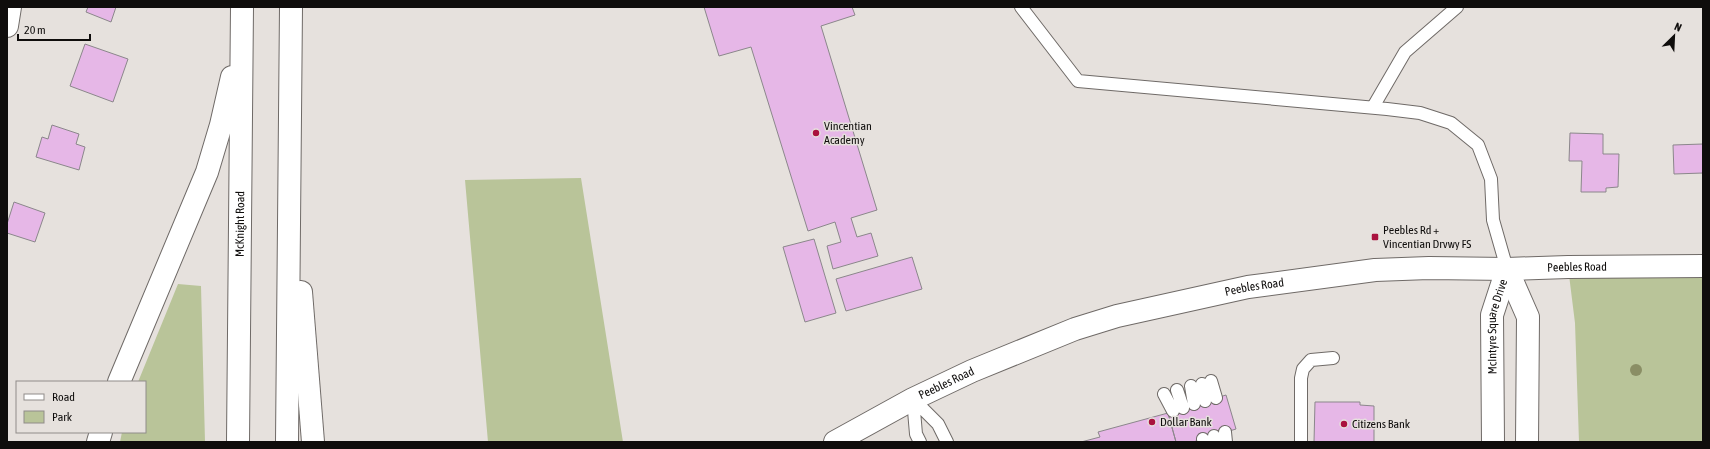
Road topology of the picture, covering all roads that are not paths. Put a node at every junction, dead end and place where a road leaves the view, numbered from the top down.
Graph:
1 (10, 7) edge
2 (242, 7) edge
3 (291, 7) edge
4 (1021, 7) edge
5 (1458, 7) edge
6 (7, 26) edge
7 (241, 34) junction
8 (1373, 108) junction
9 (290, 137) junction
10 (1703, 266) edge
11 (1507, 269) junction
12 (1333, 358) dead end
13 (119, 381) edge
14 (1177, 390) dead end
15 (1164, 394) dead end
16 (913, 399) junction
17 (1194, 404) junction
18 (238, 442) edge
19 (287, 442) edge
20 (313, 442) edge
21 (835, 442) edge
22 (920, 442) edge
23 (947, 442) edge
24 (1301, 442) edge
25 (1493, 442) edge
26 (1527, 442) edge

1 - 6 main road
2 - 7 main road, McKnight Road
3 - 9 main road
4 - 8 lane
5 - 8 lane
7 - 13 main road
7 - 18 main road, McKnight Road
8 - 11 lane
9 - 19 main road
9 - 20 main road
10 - 11 main road, Peebles Road
11 - 16 main road, Peebles Road
11 - 25 main road, McIntyre Square Drive
11 - 26 main road, McIntyre Square Drive
12 - 24 lane
14 - 17 lane
15 - 17 lane
16 - 21 main road, Peebles Road
16 - 22 lane
16 - 23 lane
17 - 17 lane

